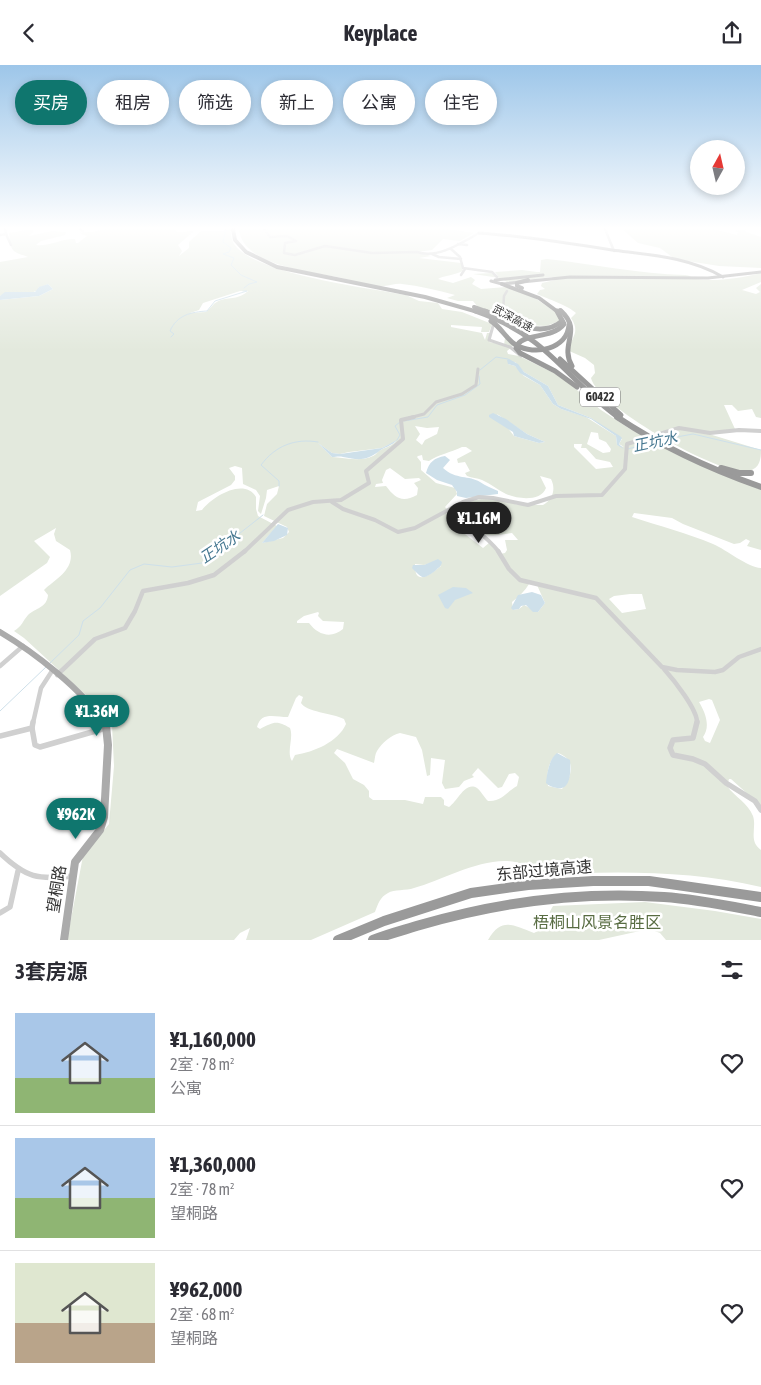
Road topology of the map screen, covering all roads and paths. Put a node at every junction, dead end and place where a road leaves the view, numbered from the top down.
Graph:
1 (289, 270) edge
2 (464, 270) edge
3 (472, 270) edge
4 (708, 270) junction
5 (761, 271) edge
6 (737, 274) junction
7 (461, 275) dead end
8 (721, 276) junction
9 (707, 277) junction
10 (494, 279) junction
11 (528, 280) junction
12 (504, 284) junction
13 (524, 289) junction
14 (507, 291) dead end
15 (448, 301) junction
16 (474, 309) junction
17 (560, 312) junction
18 (502, 344) junction
19 (501, 349) dead end
20 (526, 359) dead end
21 (557, 359) junction
22 (478, 369) dead end
23 (605, 402) junction
24 (611, 413) junction
25 (761, 431) edge
26 (643, 432) junction
27 (625, 448) joint
28 (683, 453) junction
29 (718, 467) junction
30 (752, 473) dead end
31 (761, 483) edge
32 (761, 488) edge
33 (332, 502) junction
34 (452, 509) junction
35 (0, 632) edge
36 (23, 646) junction
37 (761, 649) edge
38 (662, 667) junction
39 (0, 668) edge
40 (51, 670) junction
41 (32, 728) junction
42 (107, 728) junction
43 (0, 736) edge
44 (761, 809) edge
45 (0, 853) edge
46 (18, 871) junction
47 (73, 876) junction
48 (761, 897) edge
49 (761, 911) edge
50 (0, 913) edge
51 (64, 940) edge
52 (338, 940) edge
53 (373, 940) edge

1 - 15 highway, 武深高速 / G0422
2 - 7 street
3 - 10 street
4 - 6 main road
4 - 8 main road
4 - 9 main road
5 - 6 main road
5 - 8 main road
6 - 8 main road
8 - 9 main road
8 - 11 main road
9 - 10 main road
10 - 12 main road
11 - 12 main road
11 - 13 highway
12 - 13 highway
12 - 17 highway
13 - 17 highway
14 - 18 street
15 - 16 highway, 武深高速 / G0422
15 - 16 highway, 武深高速 / G0422
15 - 17 highway
15 - 17 highway
16 - 21 highway, 武深高速 / G0422
17 - 23 highway
17 - 24 highway
18 - 19 street
18 - 20 street
21 - 23 highway, 武深高速 / G0422
21 - 24 highway, 武深高速 / G0422
22 - 33 street
23 - 26 highway, 武深高速 / G0422
24 - 26 highway, 武深高速 / G0422
25 - 27 street
26 - 28 highway, 武深高速 / G0422
27 - 34 street
28 - 29 highway, 武深高速 / G0422
28 - 32 highway, 武深高速 / G0422
29 - 30 highway
29 - 31 highway, 武深高速 / G0422
33 - 34 street
33 - 40 street
34 - 38 street
35 - 36 main road
36 - 39 street
36 - 40 main road
37 - 38 street
38 - 44 street
40 - 41 street
40 - 42 main road
41 - 42 street
41 - 43 street
42 - 47 main road, 望桐路
45 - 46 street
46 - 47 street
46 - 50 street
47 - 51 main road, 望桐路
48 - 52 highway, 东部过境高速
49 - 53 highway, 东部过境高速

